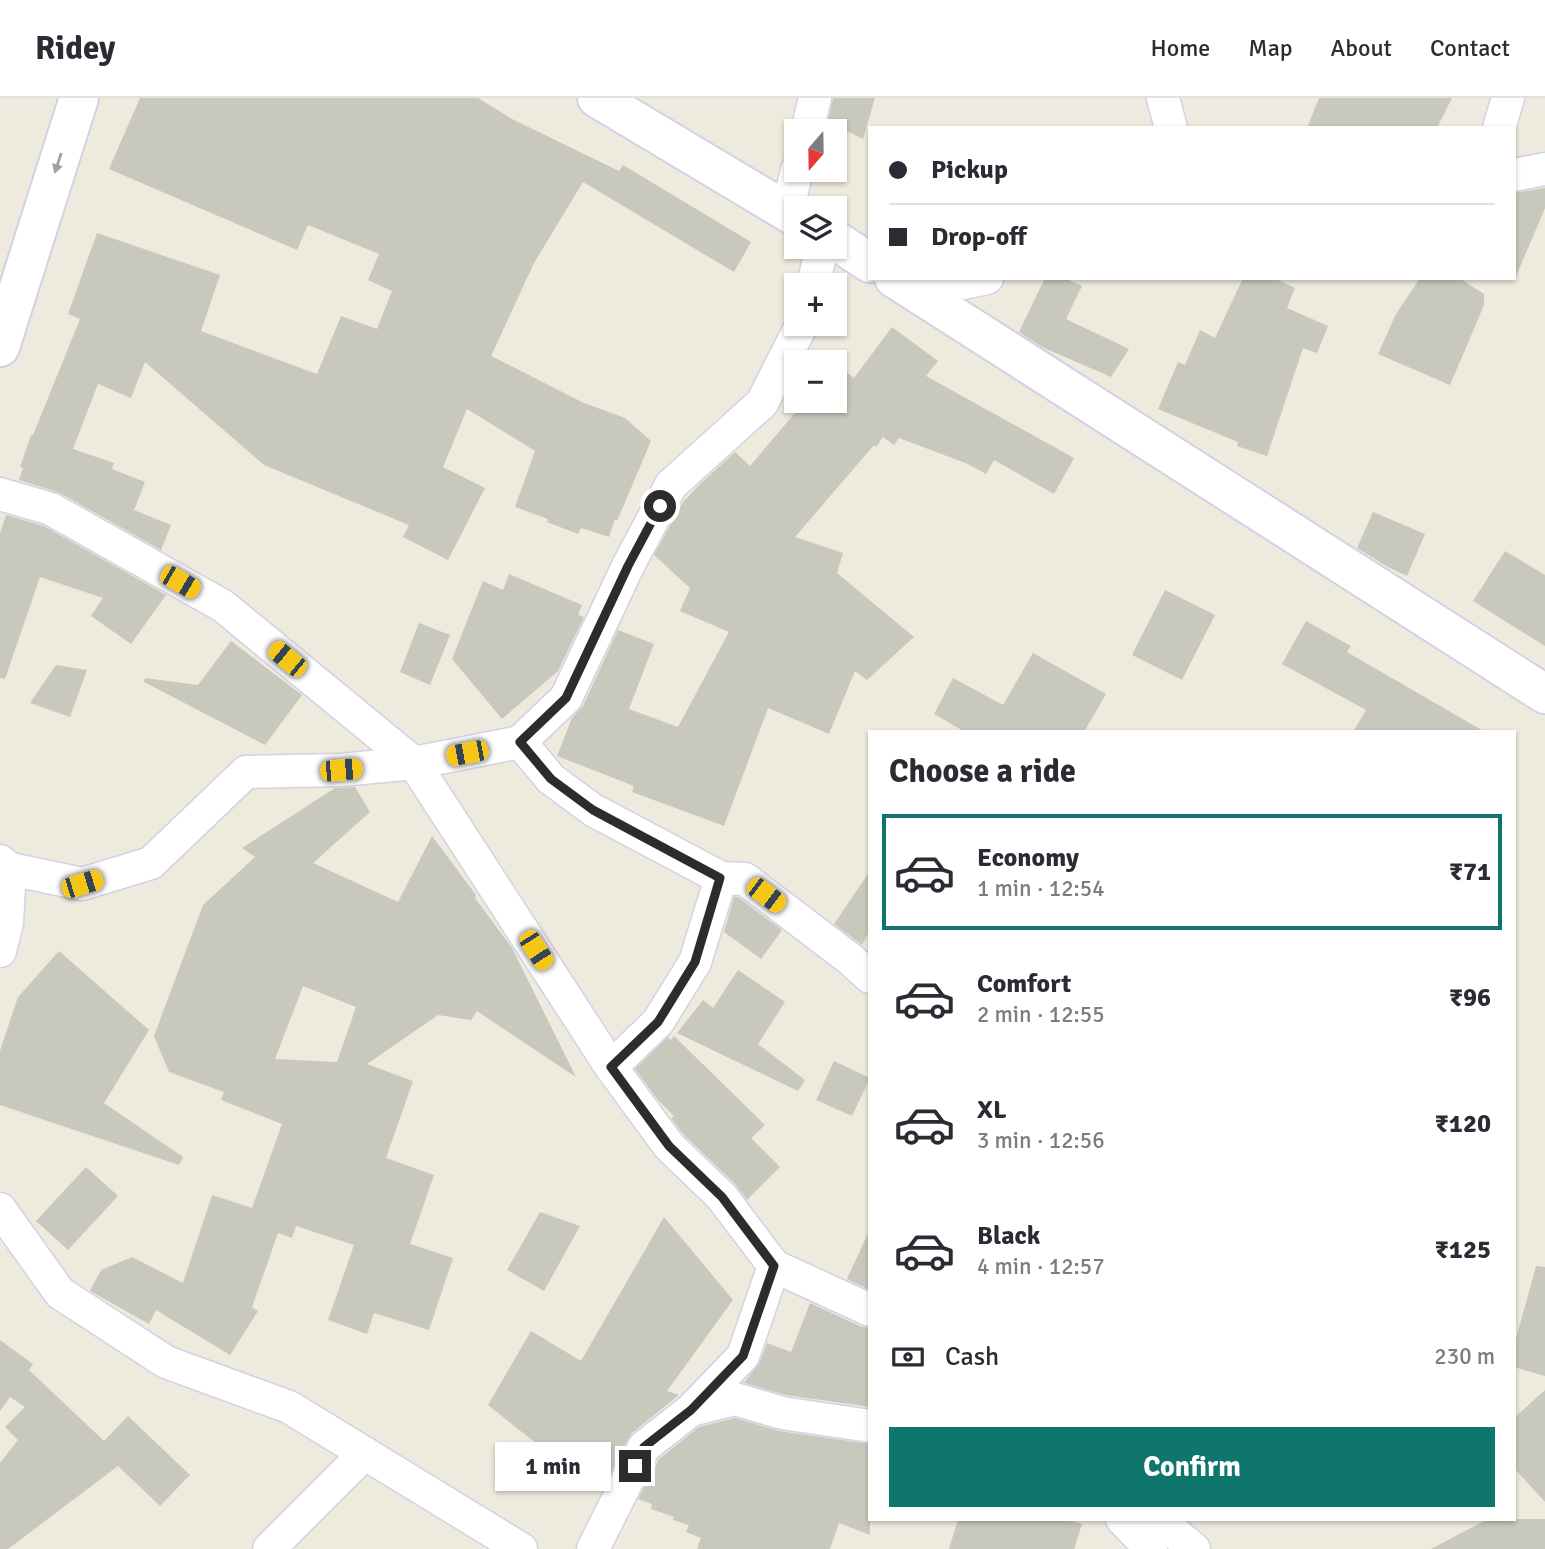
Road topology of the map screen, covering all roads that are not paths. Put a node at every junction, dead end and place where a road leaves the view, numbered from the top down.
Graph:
1 (79, 98) edge
2 (597, 98) edge
3 (815, 98) edge
4 (1163, 98) edge
5 (1508, 98) edge
6 (810, 119) edge
7 (1170, 126) edge
8 (1500, 126) edge
9 (1545, 169) edge
10 (1516, 175) edge
11 (784, 209) edge
12 (847, 248) edge
13 (868, 262) edge
14 (964, 280) edge
15 (905, 285) edge
16 (796, 336) edge
17 (0, 347) edge
18 (0, 494) edge
19 (1545, 694) edge
20 (520, 742) junction
21 (415, 763) junction
22 (5, 865) edge
23 (720, 878) junction
24 (0, 950) edge
25 (868, 975) edge
26 (611, 1067) junction
27 (0, 1209) edge
28 (774, 1266) junction
29 (868, 1309) edge
30 (691, 1410) junction
31 (868, 1426) edge
32 (365, 1453) junction
33 (1124, 1521) edge
34 (1160, 1521) edge
35 (269, 1549) edge
36 (521, 1549) edge
37 (593, 1549) edge
38 (1152, 1549) edge
39 (1194, 1549) edge

1 -> 17 main road
2 - 11 main road
3 - 6 street
4 - 7 street
5 - 8 street
9 - 10 street
12 - 13 main road
14 - 15 street
15 - 19 main road
16 - 20 street
18 - 21 street
20 - 21 street
20 - 23 street
21 - 22 street
21 - 26 street
22 - 24 street
23 - 25 street
23 - 26 street
26 - 28 street
27 - 32 street
28 - 29 street
28 - 30 street
30 - 31 street
30 - 37 street
32 - 35 street
32 - 36 street
33 - 38 street
34 - 39 street

